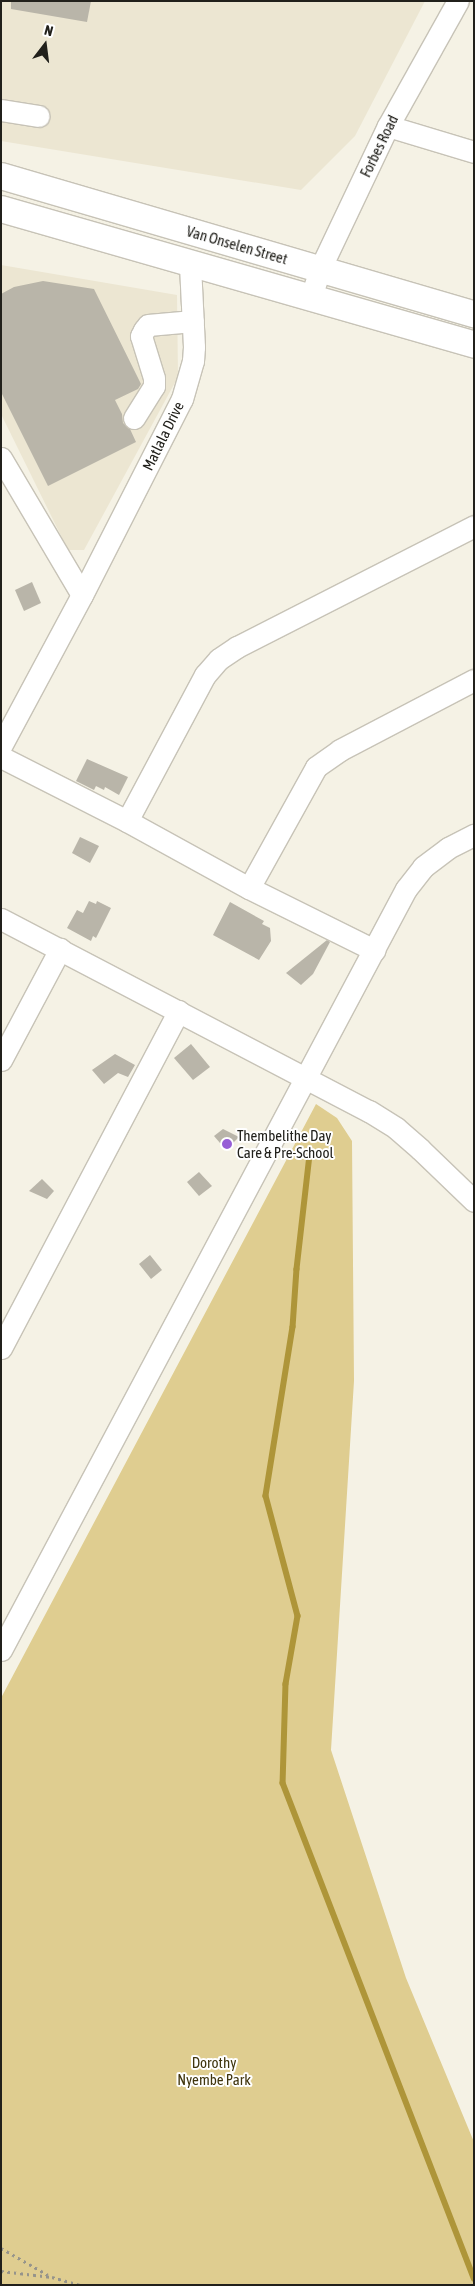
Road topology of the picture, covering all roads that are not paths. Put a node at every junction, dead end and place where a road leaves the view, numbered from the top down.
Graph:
1 (463, 4) edge
2 (1, 110) edge
3 (38, 116) dead end
4 (388, 126) junction
5 (474, 152) edge
6 (1, 176) edge
7 (1, 198) edge
8 (1, 209) edge
9 (96, 237) junction
10 (190, 264) junction
11 (320, 269) junction
12 (311, 297) junction
13 (474, 314) edge
14 (193, 321) junction
15 (474, 345) edge
16 (134, 418) dead end
17 (2, 461) edge
18 (474, 526) edge
19 (82, 595) junction
20 (474, 680) edge
21 (1, 746) edge
22 (1, 757) edge
23 (127, 821) junction
24 (474, 835) edge
25 (249, 888) junction
26 (1, 919) edge
27 (60, 949) junction
28 (374, 950) junction
29 (179, 1012) junction
30 (1, 1060) edge
31 (304, 1079) junction
32 (474, 1201) edge
33 (1, 1348) edge
34 (1, 1650) edge

1 - 4 street, Forbes Road
2 - 3 street
4 - 5 street
4 - 11 street, Forbes Road
6 - 11 main road, Van Onselen Street
7 - 9 street
8 - 9 main road, Van Onselen Street
9 - 10 main road, Van Onselen Street
10 - 12 main road, Van Onselen Street
10 - 14 street, Matlala Drive
11 - 12 street, Forbes Road
11 - 13 main road, Van Onselen Street
12 - 15 main road, Van Onselen Street
14 - 16 street
14 - 19 street, Matlala Drive
17 - 19 street
18 - 23 street
19 - 21 street, Matlala Drive
20 - 25 street
22 - 23 street
23 - 25 street
24 - 28 street
25 - 28 street
26 - 27 street
27 - 29 street
27 - 30 street
28 - 31 street
29 - 31 street
29 - 33 street
31 - 32 street
31 - 34 street

